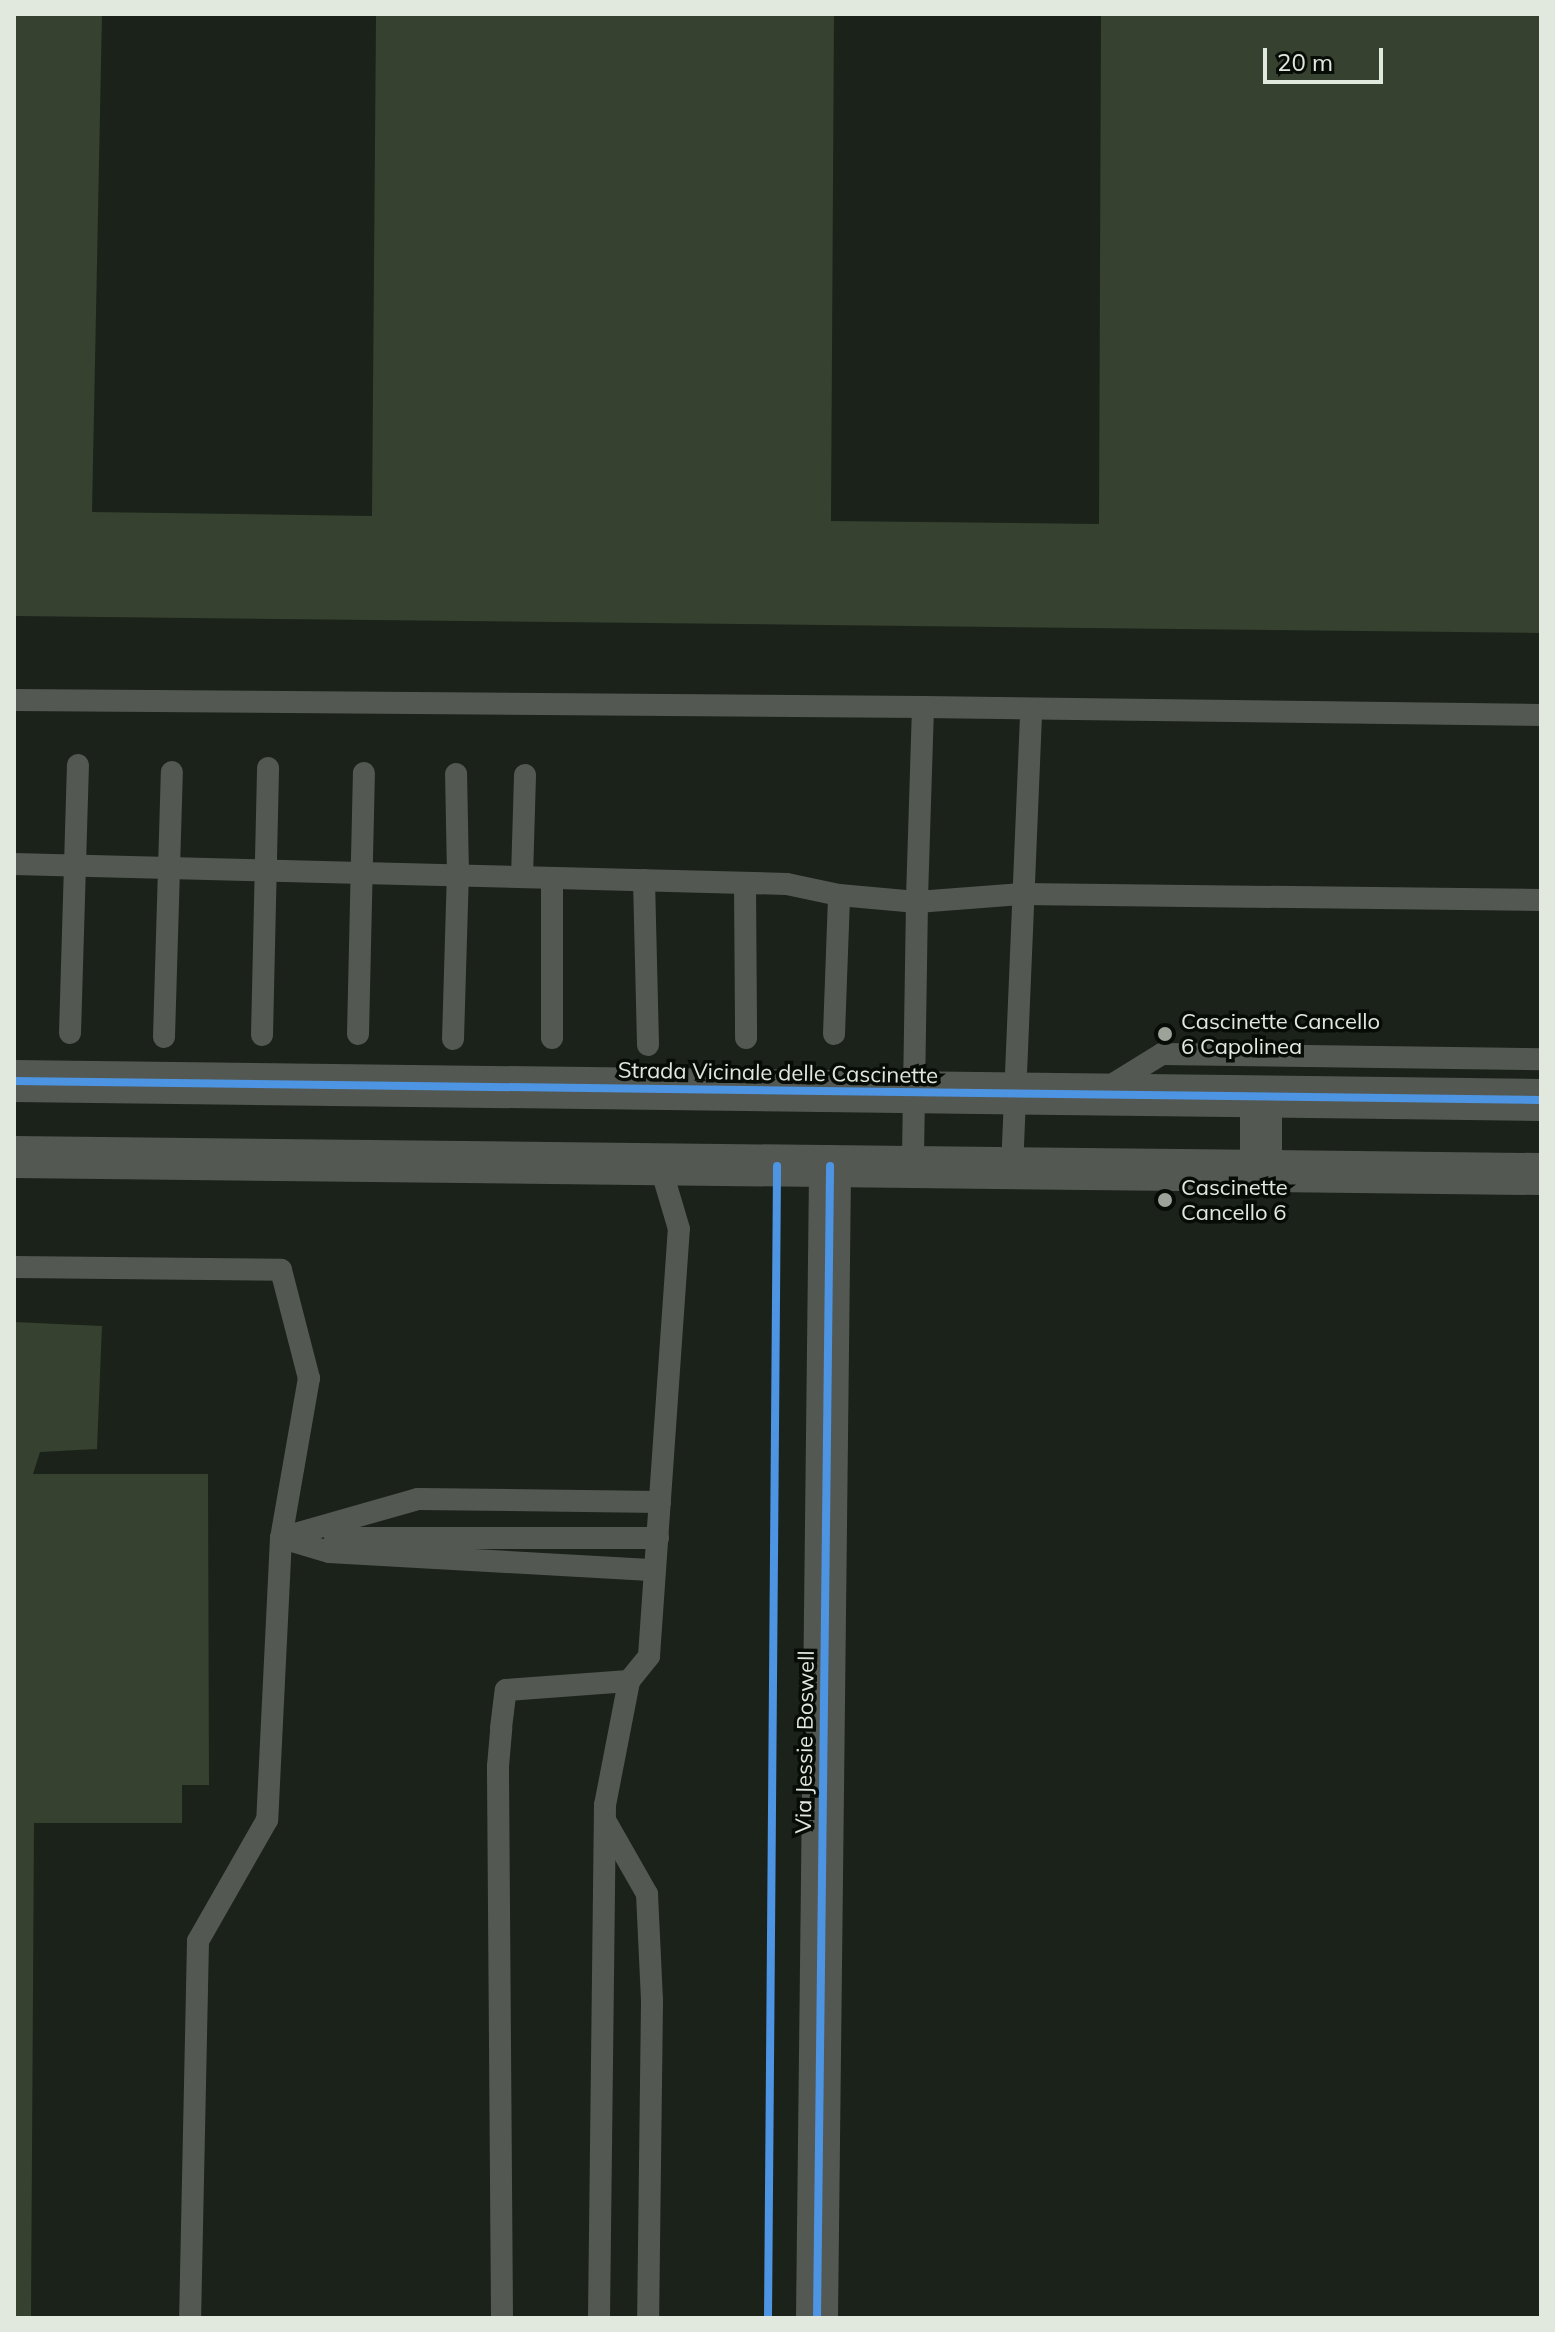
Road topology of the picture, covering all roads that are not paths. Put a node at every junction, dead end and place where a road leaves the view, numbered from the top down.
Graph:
1 (14, 700) edge
2 (923, 707) junction
3 (1031, 709) junction
4 (1541, 715) edge
5 (78, 765) dead end
6 (268, 768) dead end
7 (172, 772) dead end
8 (364, 773) dead end
9 (456, 774) dead end
10 (525, 775) dead end
11 (14, 864) edge
12 (75, 867) junction
13 (167, 869) junction
14 (265, 871) junction
15 (361, 873) junction
16 (458, 875) junction
17 (522, 877) junction
18 (552, 878) junction
19 (644, 880) junction
20 (745, 883) junction
21 (1022, 894) junction
22 (839, 895) junction
23 (1541, 900) edge
24 (917, 902) junction
25 (70, 1033) dead end
26 (358, 1034) dead end
27 (834, 1034) dead end
28 (262, 1035) dead end
29 (164, 1037) dead end
30 (552, 1038) dead end
31 (746, 1038) dead end
32 (453, 1039) dead end
33 (648, 1045) dead end
34 (1541, 1059) edge
35 (14, 1081) edge
36 (915, 1092) junction
37 (1014, 1093) junction
38 (1096, 1095) junction
39 (1261, 1097) junction
40 (1541, 1100) edge
41 (14, 1157) edge
42 (660, 1165) junction
43 (830, 1166) junction
44 (913, 1167) junction
45 (1012, 1169) junction
46 (1261, 1171) junction
47 (1541, 1174) edge
48 (14, 1267) edge
49 (660, 1502) junction
50 (281, 1538) junction
51 (658, 1538) junction
52 (655, 1570) junction
53 (629, 1681) junction
54 (605, 1820) junction
55 (190, 2318) edge
56 (502, 2318) edge
57 (599, 2318) edge
58 (648, 2318) edge
59 (817, 2318) edge

1 - 2 lane
2 - 3 lane
2 - 24 lane
3 - 4 lane
3 - 21 lane
5 - 12 lane
6 - 14 lane
7 - 13 lane
8 - 15 lane
9 - 16 lane
10 - 17 lane
11 - 12 lane
12 - 13 lane
12 - 25 lane
13 - 14 lane
13 - 29 lane
14 - 15 lane
14 - 28 lane
15 - 16 lane
15 - 26 lane
16 - 17 lane
16 - 32 lane
17 - 18 lane
18 - 19 lane
18 - 30 lane
19 - 20 lane
19 - 33 lane
20 - 22 lane
20 - 31 lane
21 - 23 lane
21 - 24 lane
21 - 37 lane
22 - 24 lane
22 - 27 lane
24 - 36 lane
34 - 38 lane
35 - 36 street, Strada Vicinale delle Cascinette
36 - 37 street, Strada Vicinale delle Cascinette
36 - 44 lane
37 - 38 street, Strada Vicinale delle Cascinette
37 - 45 lane
38 - 39 street, Strada Vicinale delle Cascinette
39 - 40 street, Strada Vicinale delle Cascinette
39 - 46 street
41 - 42 street
42 - 43 street
42 - 49 lane
43 - 44 street
43 - 59 street, Via Jessie Boswell
44 - 45 street
45 - 46 street
46 - 47 street
48 - 50 lane
49 - 50 lane
49 - 51 lane
50 - 51 lane
50 - 52 lane
50 - 55 lane
51 - 52 lane
52 - 53 lane
53 - 54 lane
53 - 56 lane
54 - 57 lane
54 - 58 lane

